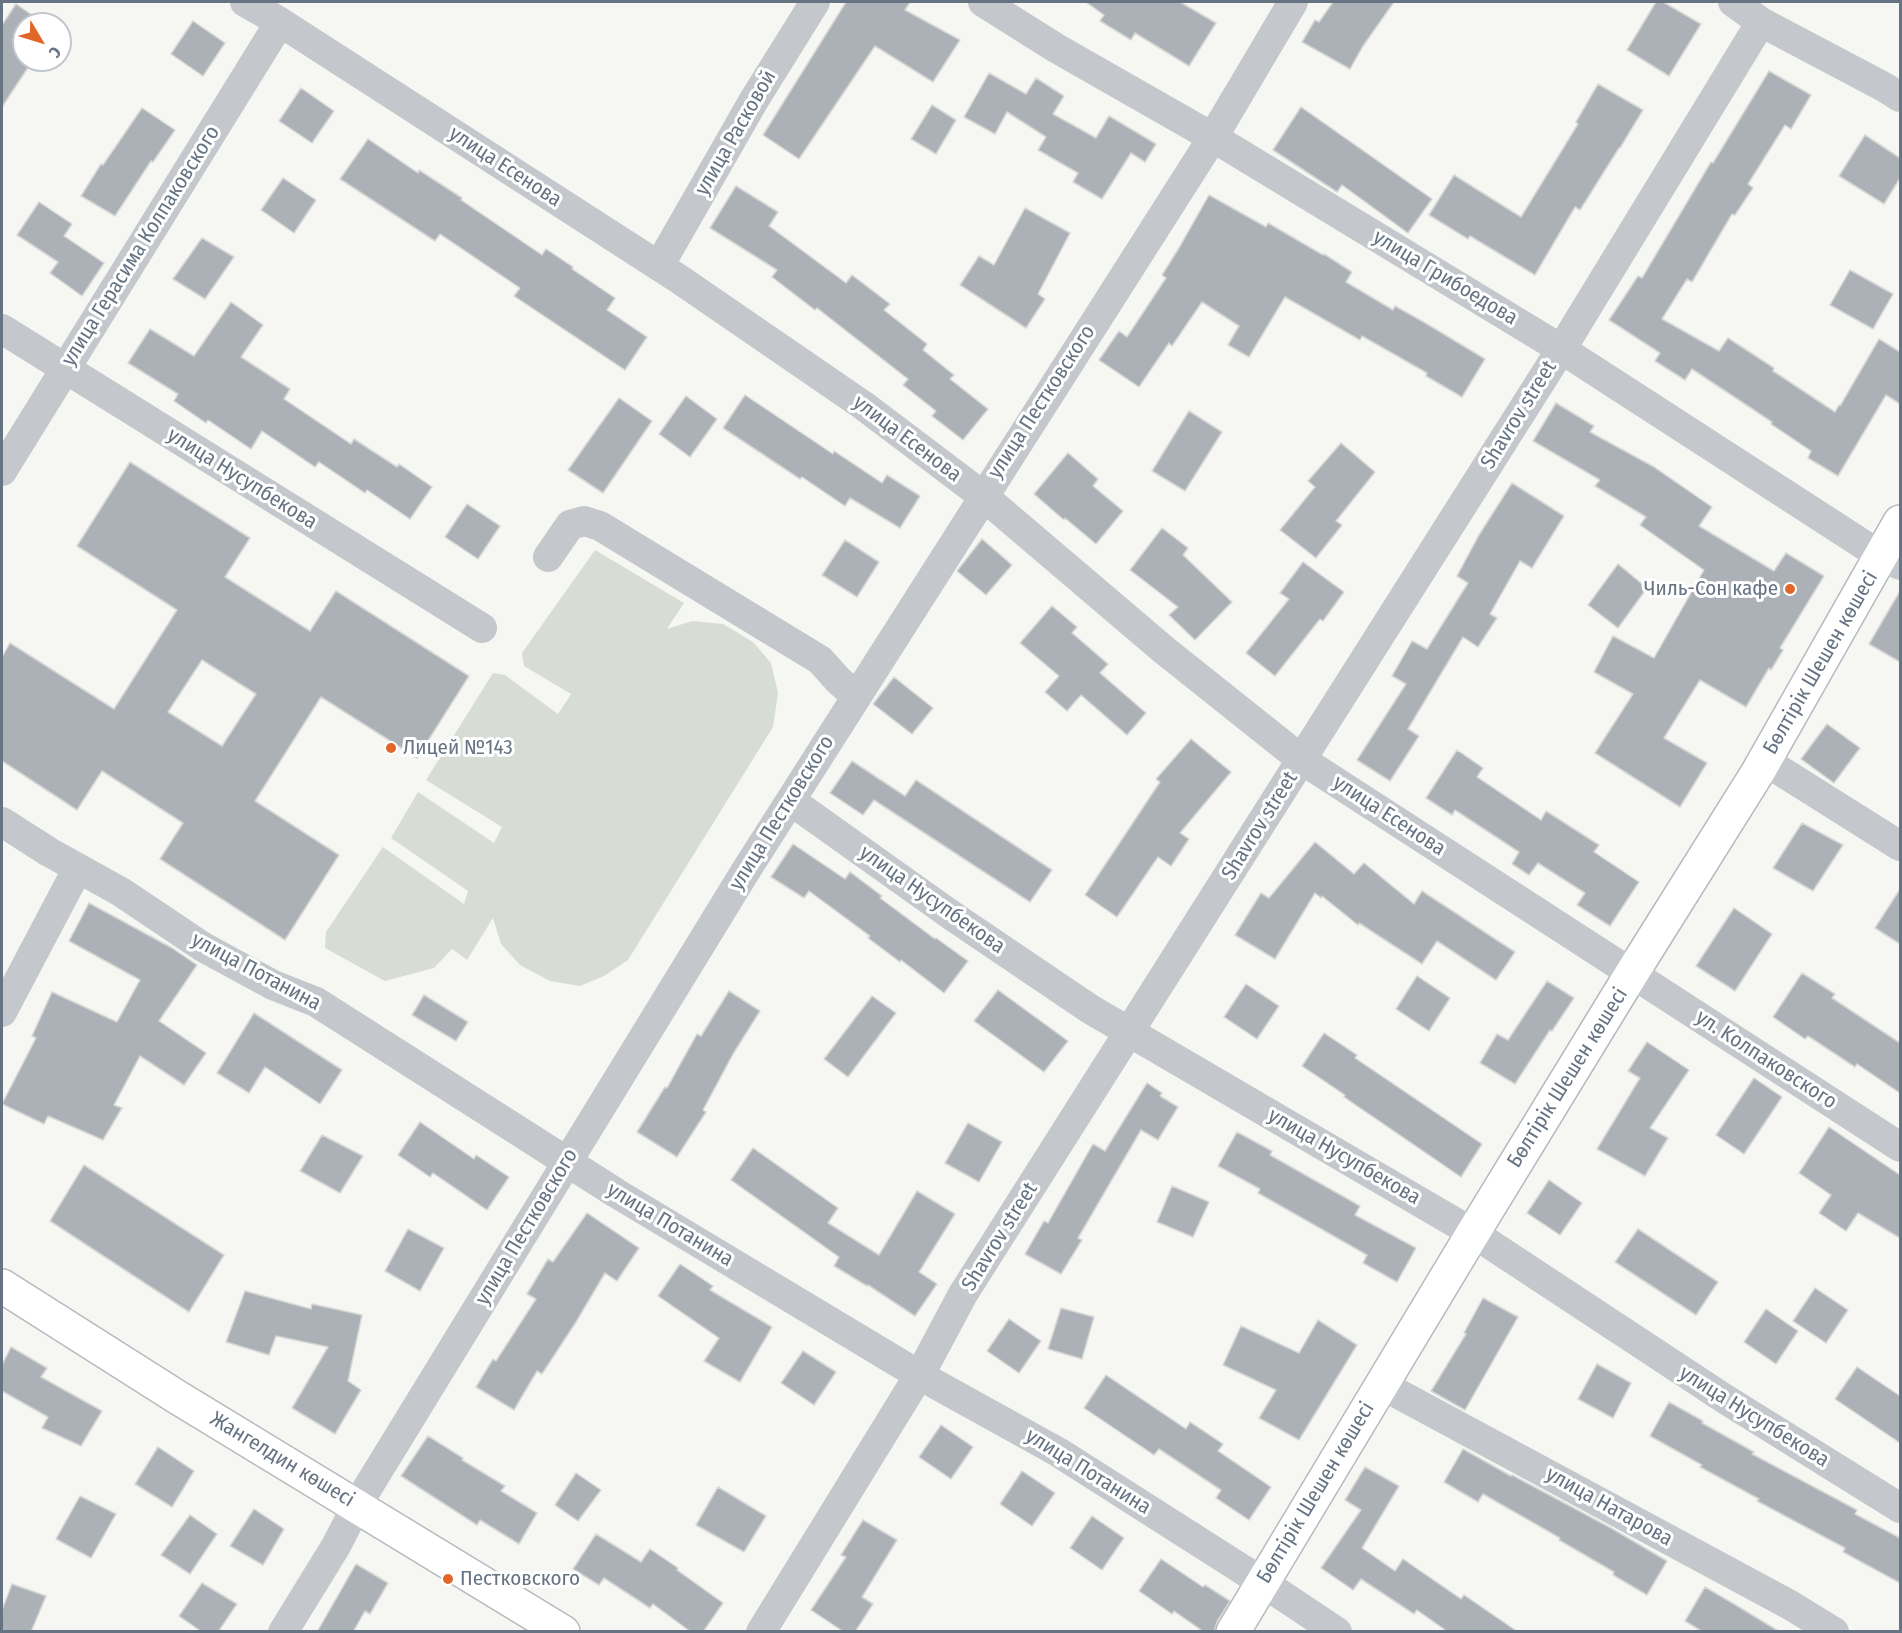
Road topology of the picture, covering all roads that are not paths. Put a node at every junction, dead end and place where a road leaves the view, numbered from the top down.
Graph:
1 (245, 2) edge
2 (815, 2) edge
3 (983, 2) edge
4 (1293, 2) edge
5 (1733, 2) edge
6 (280, 22) junction
7 (1761, 22) junction
8 (1900, 97) edge
9 (1212, 137) junction
10 (659, 266) junction
11 (2, 329) edge
12 (1561, 349) junction
13 (65, 369) junction
14 (2, 471) edge
15 (983, 496) junction
16 (1900, 522) edge
17 (548, 557) dead end
18 (1891, 560) edge
19 (482, 628) dead end
20 (856, 696) junction
21 (1302, 760) junction
22 (1765, 761) junction
23 (791, 801) junction
24 (2, 822) edge
25 (1900, 846) edge
26 (78, 868) junction
27 (1632, 973) junction
28 (2, 1012) edge
29 (1129, 1033) junction
30 (1900, 1147) edge
31 (566, 1162) junction
32 (1473, 1233) junction
33 (2, 1286) edge
34 (919, 1375) junction
35 (1382, 1385) junction
36 (357, 1505) junction
37 (1900, 1508) edge
38 (1262, 1581) junction
39 (284, 1632) edge
40 (563, 1632) edge
41 (761, 1632) edge
42 (1233, 1632) edge
43 (1337, 1632) edge
44 (1834, 1632) edge

1 - 6 street, улица Есенова
2 - 10 street, улица Расковой
3 - 9 street, улица Грибоедова
4 - 9 street, улица Пестковского
5 - 7 street
6 - 10 street, улица Есенова
6 - 13 street, улица Герасима Колпаковского
7 - 8 street
7 - 12 street, Shavrov street
9 - 12 street, улица Грибоедова
9 - 15 street, улица Пестковского
10 - 15 street, улица Есенова
11 - 13 street, улица Нусупбекова
12 - 18 street, улица Грибоедова
12 - 21 street, Shavrov street
13 - 14 street, улица Герасима Колпаковского
13 - 19 street, улица Нусупбекова
15 - 20 street, улица Пестковского
15 - 21 street, улица Есенова
16 - 18 street, Бөлтірік Шешен көшесі
17 - 20 street
18 - 22 street, Бөлтірік Шешен көшесі
20 - 23 street, улица Пестковского
21 - 27 street, улица Есенова
21 - 29 street, Shavrov street
22 - 25 street
22 - 27 street, Бөлтірік Шешен көшесі
23 - 29 street, улица Нусупбекова
23 - 31 street, улица Пестковского
24 - 26 street, улица Потанина
26 - 28 street
26 - 31 street, улица Потанина
27 - 30 street, ул. Kолпаковского
27 - 32 street, Бөлтірік Шешен көшесі
29 - 32 street, улица Нусупбекова
29 - 34 street, Shavrov street
31 - 34 street, улица Потанина
31 - 36 street, улица Пестковского
32 - 35 street, Бөлтірік Шешен көшесі
32 - 37 street, улица Нусупбекова
33 - 36 street, Жангелдин көшесі
34 - 38 street, улица Потанина
34 - 41 street, Shavrov street
35 - 38 street, Бөлтірік Шешен көшесі
35 - 44 street, улица Натарова
36 - 39 street, улица Пестковского
36 - 40 street, Жангелдин көшесі
38 - 42 street, Бөлтірік Шешен көшесі
38 - 43 street, улица Потанина

